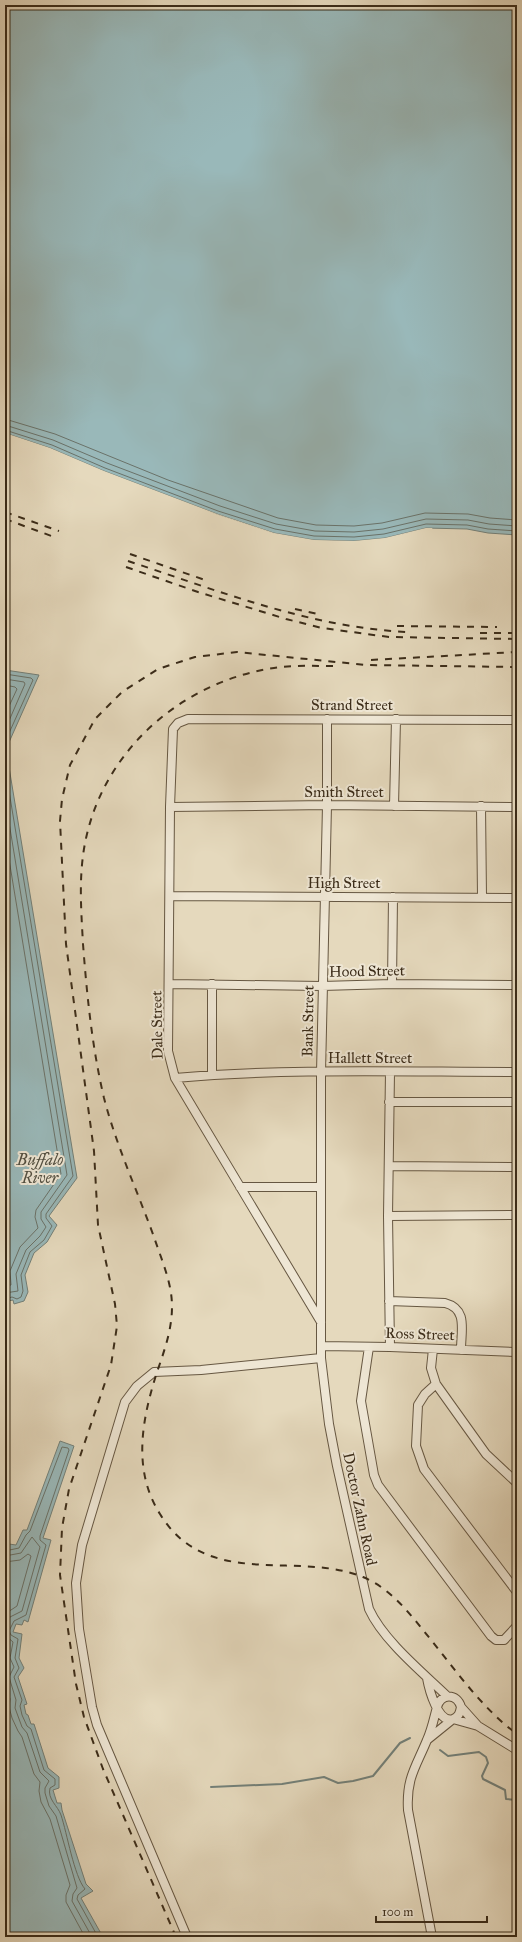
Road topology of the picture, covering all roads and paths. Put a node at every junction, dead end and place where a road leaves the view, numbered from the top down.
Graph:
1 (188, 719) joint
2 (327, 719) junction
3 (396, 720) junction
4 (517, 720) edge
5 (328, 805) junction
6 (394, 806) junction
7 (481, 806) junction
8 (170, 807) junction
9 (517, 807) edge
10 (170, 896) junction
11 (325, 897) junction
12 (393, 897) junction
13 (482, 897) junction
14 (517, 898) edge
15 (170, 984) junction
16 (212, 984) junction
17 (392, 984) junction
18 (517, 985) edge
19 (322, 986) junction
20 (321, 1072) junction
21 (390, 1072) junction
22 (517, 1072) edge
23 (212, 1074) junction
24 (175, 1078) junction
25 (389, 1102) junction
26 (517, 1102) edge
27 (389, 1166) junction
28 (517, 1167) edge
29 (240, 1187) junction
30 (321, 1187) junction
31 (517, 1215) edge
32 (388, 1216) junction
33 (389, 1301) junction
34 (321, 1323) junction
35 (321, 1346) junction
36 (369, 1347) junction
37 (390, 1347) junction
38 (432, 1349) junction
39 (461, 1350) junction
40 (517, 1352) edge
41 (321, 1358) junction
42 (436, 1384) junction
43 (517, 1483) edge
44 (517, 1592) edge
45 (517, 1626) edge
46 (426, 1678) junction
47 (446, 1696) junction
48 (437, 1707) junction
49 (461, 1707) junction
50 (453, 1719) junction
51 (478, 1726) junction
52 (427, 1740) junction
53 (517, 1750) edge
54 (187, 1937) edge
55 (432, 1937) edge

1 - 2 street, Strand Street
1 - 8 street, Dale Street
2 - 3 street, Strand Street
2 - 5 street, Bank Street
3 - 4 street, Strand Street
3 - 6 street
5 - 6 street, Smith Street
5 - 8 street, Smith Street
5 - 11 street, Bank Street
6 - 7 street, Smith Street
7 - 9 street, Smith Street
7 - 13 street
8 - 10 street, Dale Street
10 - 11 street, High Street
10 - 15 street, Dale Street
11 - 12 street, High Street
11 - 19 street, Bank Street
12 - 13 street, High Street
12 - 17 street
13 - 14 street, High Street
15 - 16 street, Hood Street
15 - 24 street, Dale Street
16 - 19 street, Hood Street
16 - 23 street
17 - 18 street, Hood Street
17 - 19 street, Hood Street
19 - 20 street, Bank Street
20 - 21 street, Hallett Street
20 - 23 street, Hallett Street
20 - 30 street, Bank Street
21 - 22 street, Hallett Street
21 - 25 street
23 - 24 street, Hallett Street
24 - 29 street, Dale Street
25 - 26 street
25 - 27 street
27 - 28 street
27 - 32 street
29 - 30 street
29 - 34 street, Dale Street
30 - 34 street, Bank Street
31 - 32 street
32 - 33 street
33 - 37 street
33 - 39 street
34 - 35 street, Doctor Zahn Road
35 - 36 street, Ross Street
35 - 41 street, Doctor Zahn Road
36 - 37 street, Ross Street
36 - 45 street
37 - 38 street, Ross Street
38 - 39 street, Ross Street
38 - 42 street
39 - 40 street, Ross Street
41 - 46 street, Doctor Zahn Road
41 - 54 street
42 - 43 street
42 - 44 street
46 - 47 street, Doctor Zahn Road
46 - 48 street, Doctor Zahn Road
47 - 48 street
47 - 49 street, Doctor Zahn Road
48 - 50 street, Doctor Zahn Road
48 - 52 street
49 - 50 street
49 - 51 street, Doctor Zahn Road
50 - 51 street
50 - 52 street
51 - 53 street
52 - 55 street

